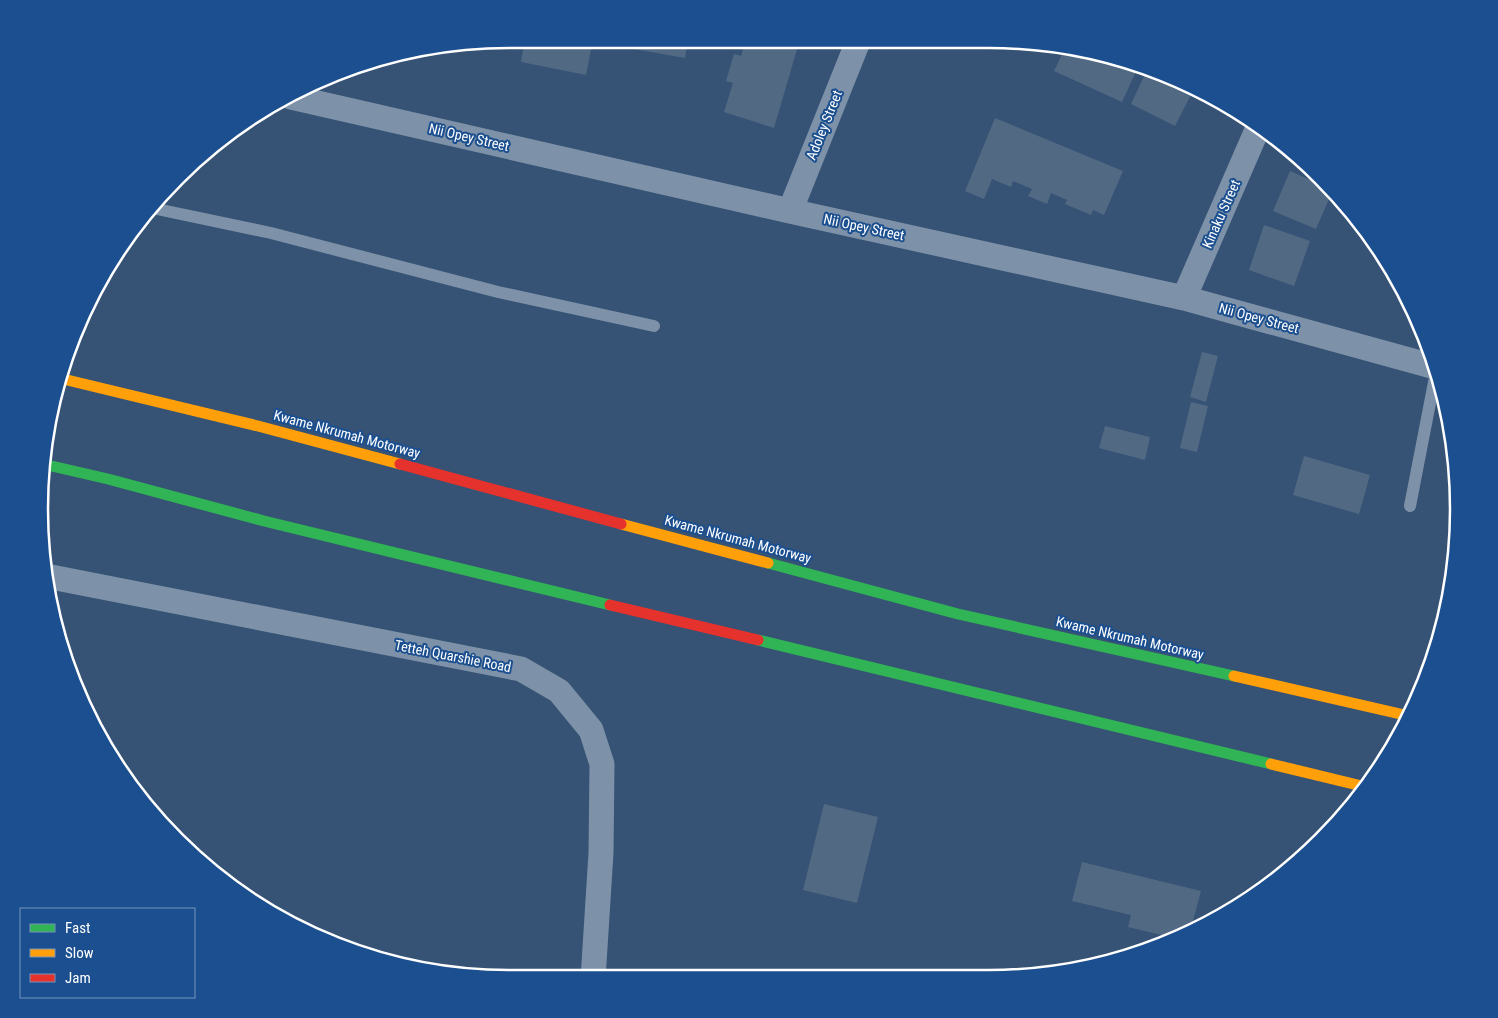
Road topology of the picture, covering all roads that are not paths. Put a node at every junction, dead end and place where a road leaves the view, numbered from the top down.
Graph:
1 (855, 48) edge
2 (298, 99) edge
3 (1256, 133) edge
4 (158, 209) edge
5 (790, 210) junction
6 (1184, 298) junction
7 (654, 326) dead end
8 (1427, 365) edge
9 (66, 380) edge
10 (1433, 385) edge
11 (49, 465) edge
12 (1410, 506) dead end
13 (52, 577) edge
14 (1402, 714) edge
15 (1358, 785) edge
16 (594, 970) edge

1 - 5 street, Adoley Street
2 - 5 street, Nii Opey Street
3 - 6 street, Kinaku Street
4 - 7 lane
5 - 6 street, Nii Opey Street
6 - 8 street, Nii Opey Street
9 - 14 highway, Kwame Nkrumah Motorway
10 - 12 lane
11 - 15 highway
13 - 16 street, Tetteh Quarshie Road

